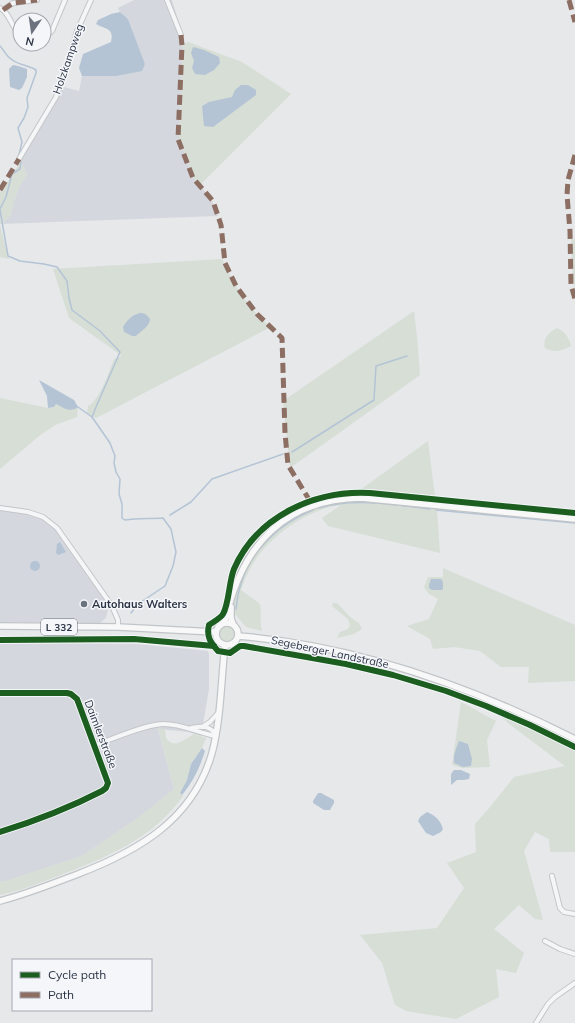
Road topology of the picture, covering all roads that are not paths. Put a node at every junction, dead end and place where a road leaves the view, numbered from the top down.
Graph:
1 (37, 0) edge
2 (65, 0) edge
3 (91, 0) edge
4 (167, 0) edge
5 (2, 9) edge
6 (12, 25) edge
7 (52, 30) edge
8 (181, 35) dead end
9 (19, 159) dead end
10 (0, 508) edge
11 (575, 519) edge
12 (231, 600) junction
13 (223, 623) junction
14 (233, 624) junction
15 (0, 626) edge
16 (118, 627) junction
17 (215, 632) junction
18 (238, 636) junction
19 (225, 645) junction
20 (0, 693) edge
21 (218, 713) junction
22 (202, 727) junction
23 (191, 728) junction
24 (216, 736) junction
25 (575, 740) edge
26 (95, 745) junction
27 (0, 832) edge
28 (552, 876) dead end
29 (0, 901) edge
30 (575, 914) edge
31 (545, 941) dead end
32 (575, 954) edge
33 (575, 983) edge
34 (536, 1023) edge

1 - 5 street
2 - 7 street
3 - 9 street, Holzkampweg
4 - 8 street
5 - 6 street
10 - 16 street
11 - 12 main road
12 - 13 main road
12 - 14 main road
13 - 14 main road
13 - 17 main road
14 - 18 main road
15 - 16 main road, L 332
16 - 17 main road, L 332
17 - 19 main road
18 - 19 main road
18 - 25 main road, Segeberger Landstraße
19 - 21 main road
20 - 26 street, Daimlerstraße
21 - 22 street
21 - 24 main road
22 - 23 street, Daimlerstraße
22 - 24 street
23 - 24 street, Daimlerstraße
23 - 26 street, Daimlerstraße
24 - 29 main road
26 - 27 street, Daimlerstraße
28 - 30 street
31 - 32 street
33 - 34 street

